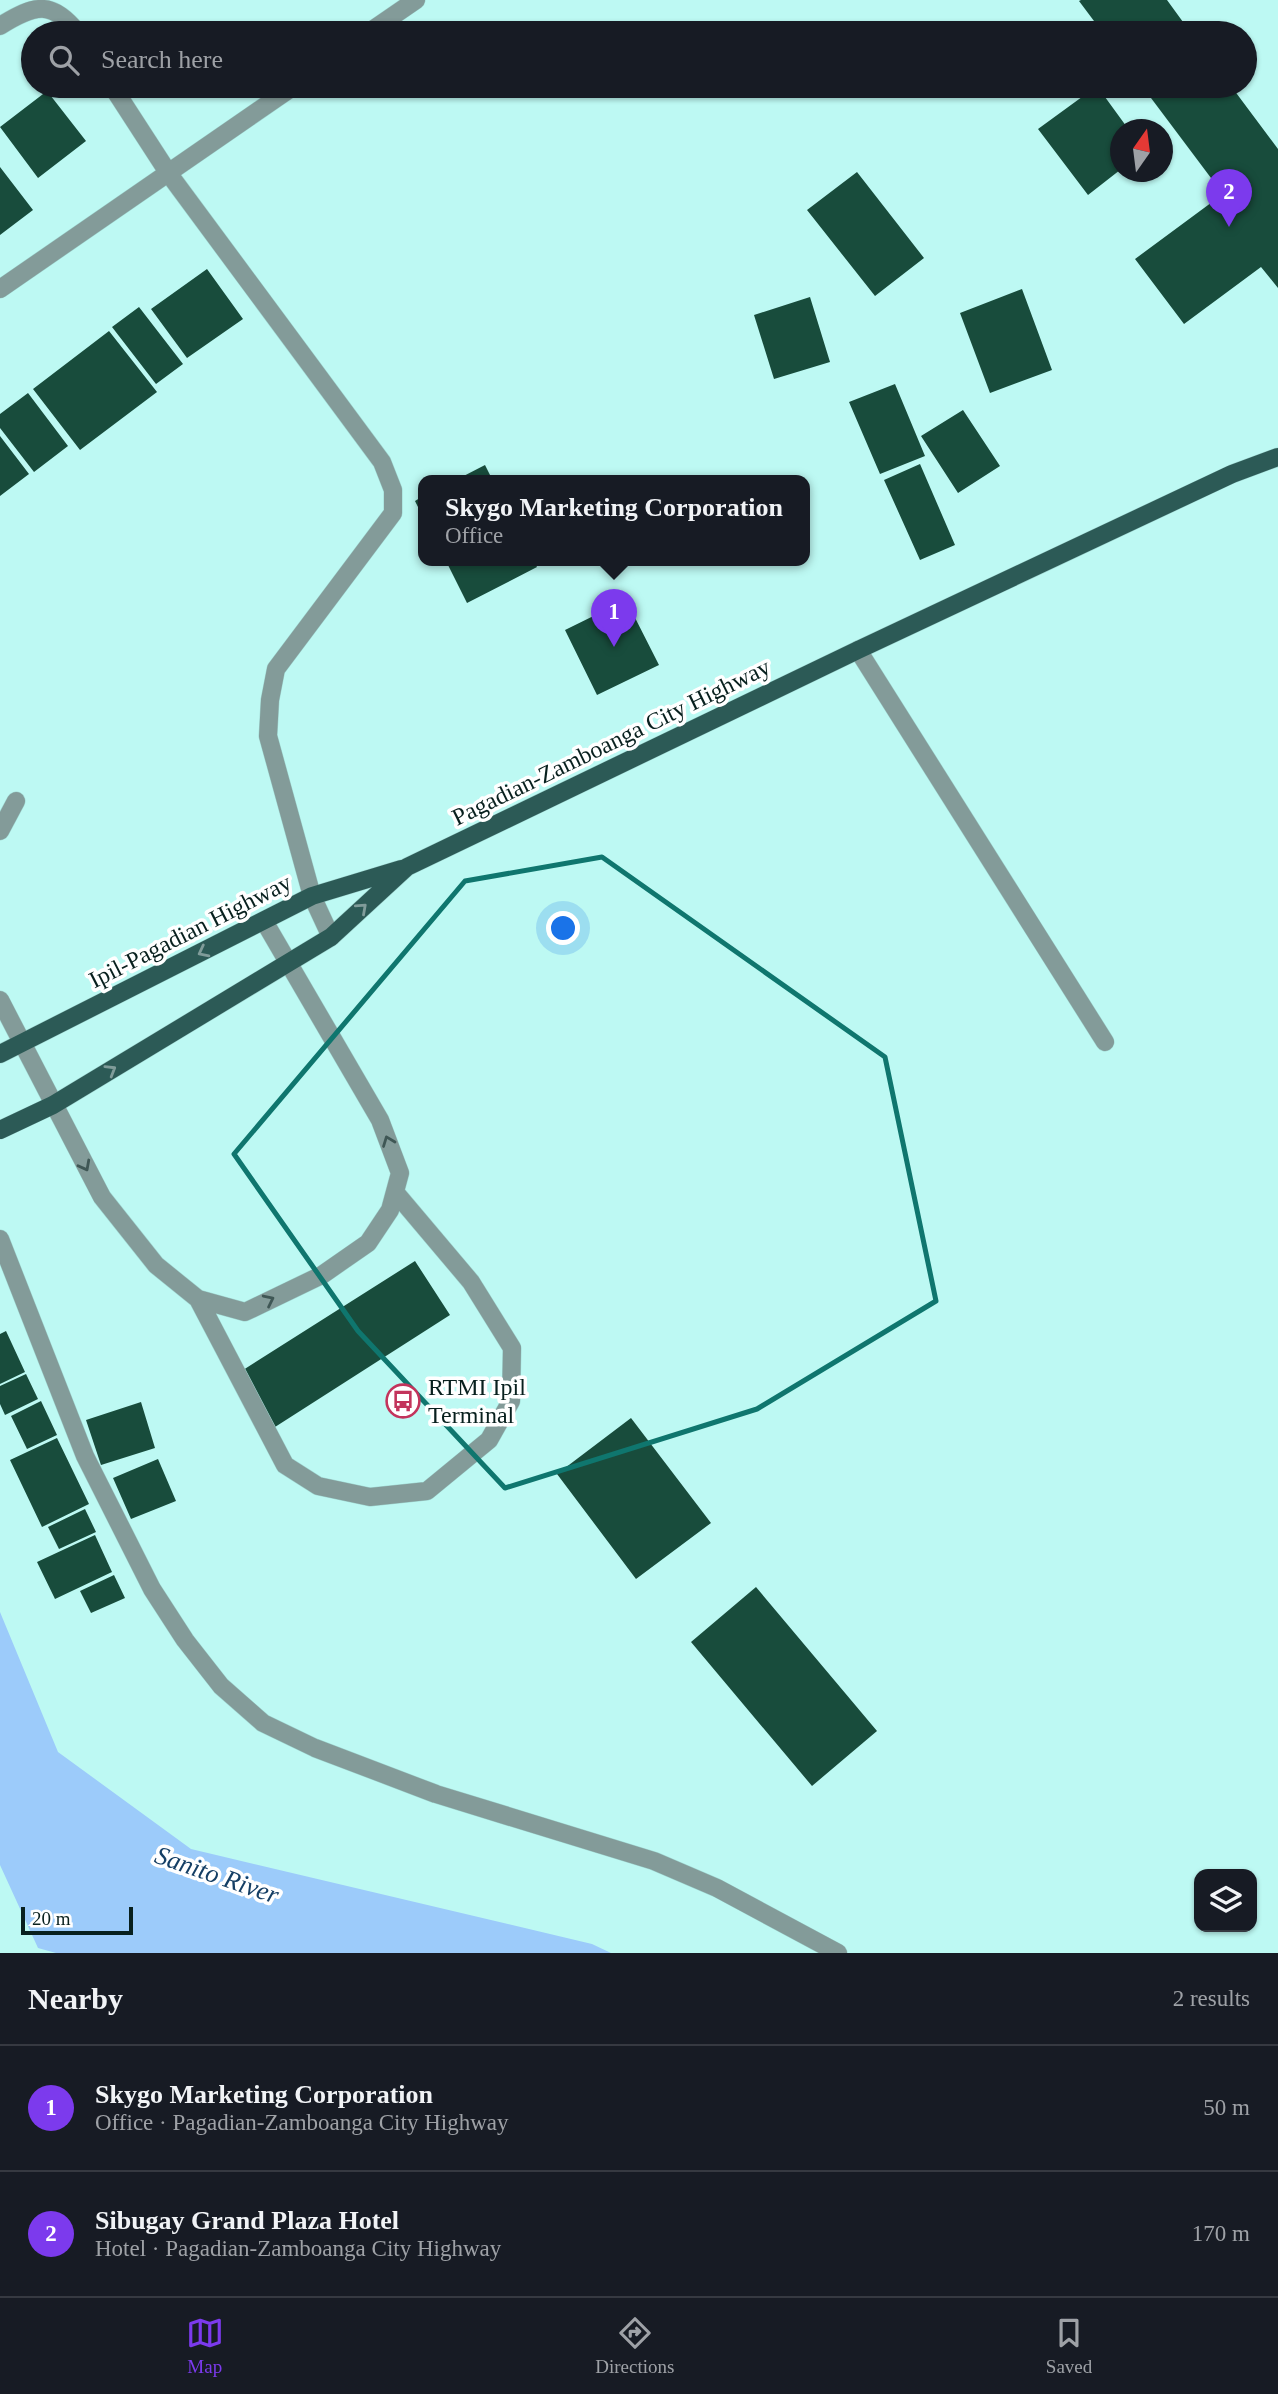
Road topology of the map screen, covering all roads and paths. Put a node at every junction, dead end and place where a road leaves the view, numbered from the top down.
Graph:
1 (416, 0) edge
2 (70, 21) edge
3 (385, 21) edge
4 (0, 26) edge
5 (120, 98) edge
6 (277, 98) edge
7 (169, 174) junction
8 (0, 289) edge
9 (1278, 457) edge
10 (858, 650) junction
11 (16, 801) dead end
12 (0, 831) edge
13 (407, 867) junction
14 (312, 896) junction
15 (264, 921) junction
16 (331, 937) junction
17 (289, 964) junction
18 (0, 1000) edge
19 (1105, 1042) dead end
20 (21, 1044) junction
21 (0, 1054) edge
22 (53, 1105) junction
23 (0, 1130) edge
24 (395, 1192) junction
25 (0, 1239) edge
26 (198, 1299) junction
27 (838, 1953) edge

1 - 3 street
2 - 4 street
5 - 7 street
6 - 7 street
7 - 8 street
7 - 14 street
9 - 10 main road, Pagadian-Zamboanga City Highway
10 - 13 main road, Pagadian-Zamboanga City Highway
10 - 19 street
11 - 12 street
13 - 14 main road, Ipil-Pagadian Highway
16 -> 13 main road, Pagadian-Zamboanga City Highway
14 - 15 main road, Ipil-Pagadian Highway
14 - 16 street
15 - 17 street
15 -> 20 main road, Ipil-Pagadian Highway
16 - 17 main road, Pagadian-Zamboanga City Highway
22 -> 17 main road, Pagadian-Zamboanga City Highway
24 -> 17 street
18 - 20 street
20 - 21 main road, Ipil-Pagadian Highway
20 - 22 street
22 - 23 main road, Pagadian-Zamboanga City Highway
22 -> 26 street
26 -> 24 street
24 - 26 street
25 - 27 street

